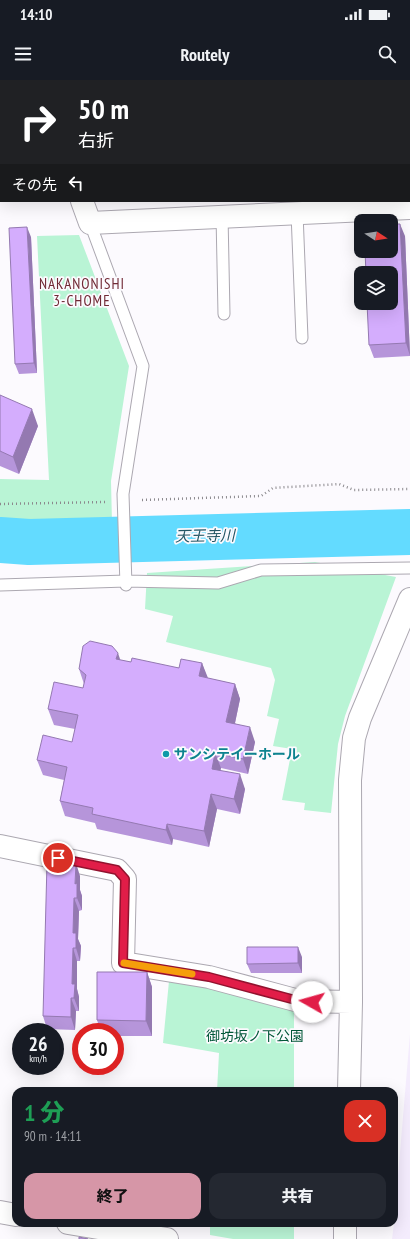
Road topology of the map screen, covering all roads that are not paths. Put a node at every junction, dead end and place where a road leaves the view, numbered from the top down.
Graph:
1 (82, 202) edge
2 (380, 205) edge
3 (410, 208) edge
4 (297, 213) junction
5 (222, 215) junction
6 (90, 223) junction
7 (224, 314) dead end
8 (302, 338) dead end
9 (410, 568) edge
10 (126, 580) junction
11 (0, 585) edge
12 (410, 599) edge
13 (0, 846) edge
14 (351, 1002) junction
15 (348, 1087) edge
16 (0, 1212) edge
17 (12, 1214) edge
18 (92, 1227) edge
19 (345, 1227) edge
20 (163, 1239) edge
21 (345, 1239) edge

1 - 6 street
2 - 3 street
2 - 4 street
4 - 5 street
4 - 8 lane
5 - 6 street
5 - 7 lane
6 - 10 lane
9 - 10 lane
10 - 11 lane
12 - 14 street
13 - 14 street
14 - 15 street
16 - 17 street
18 - 20 street
19 - 21 street

